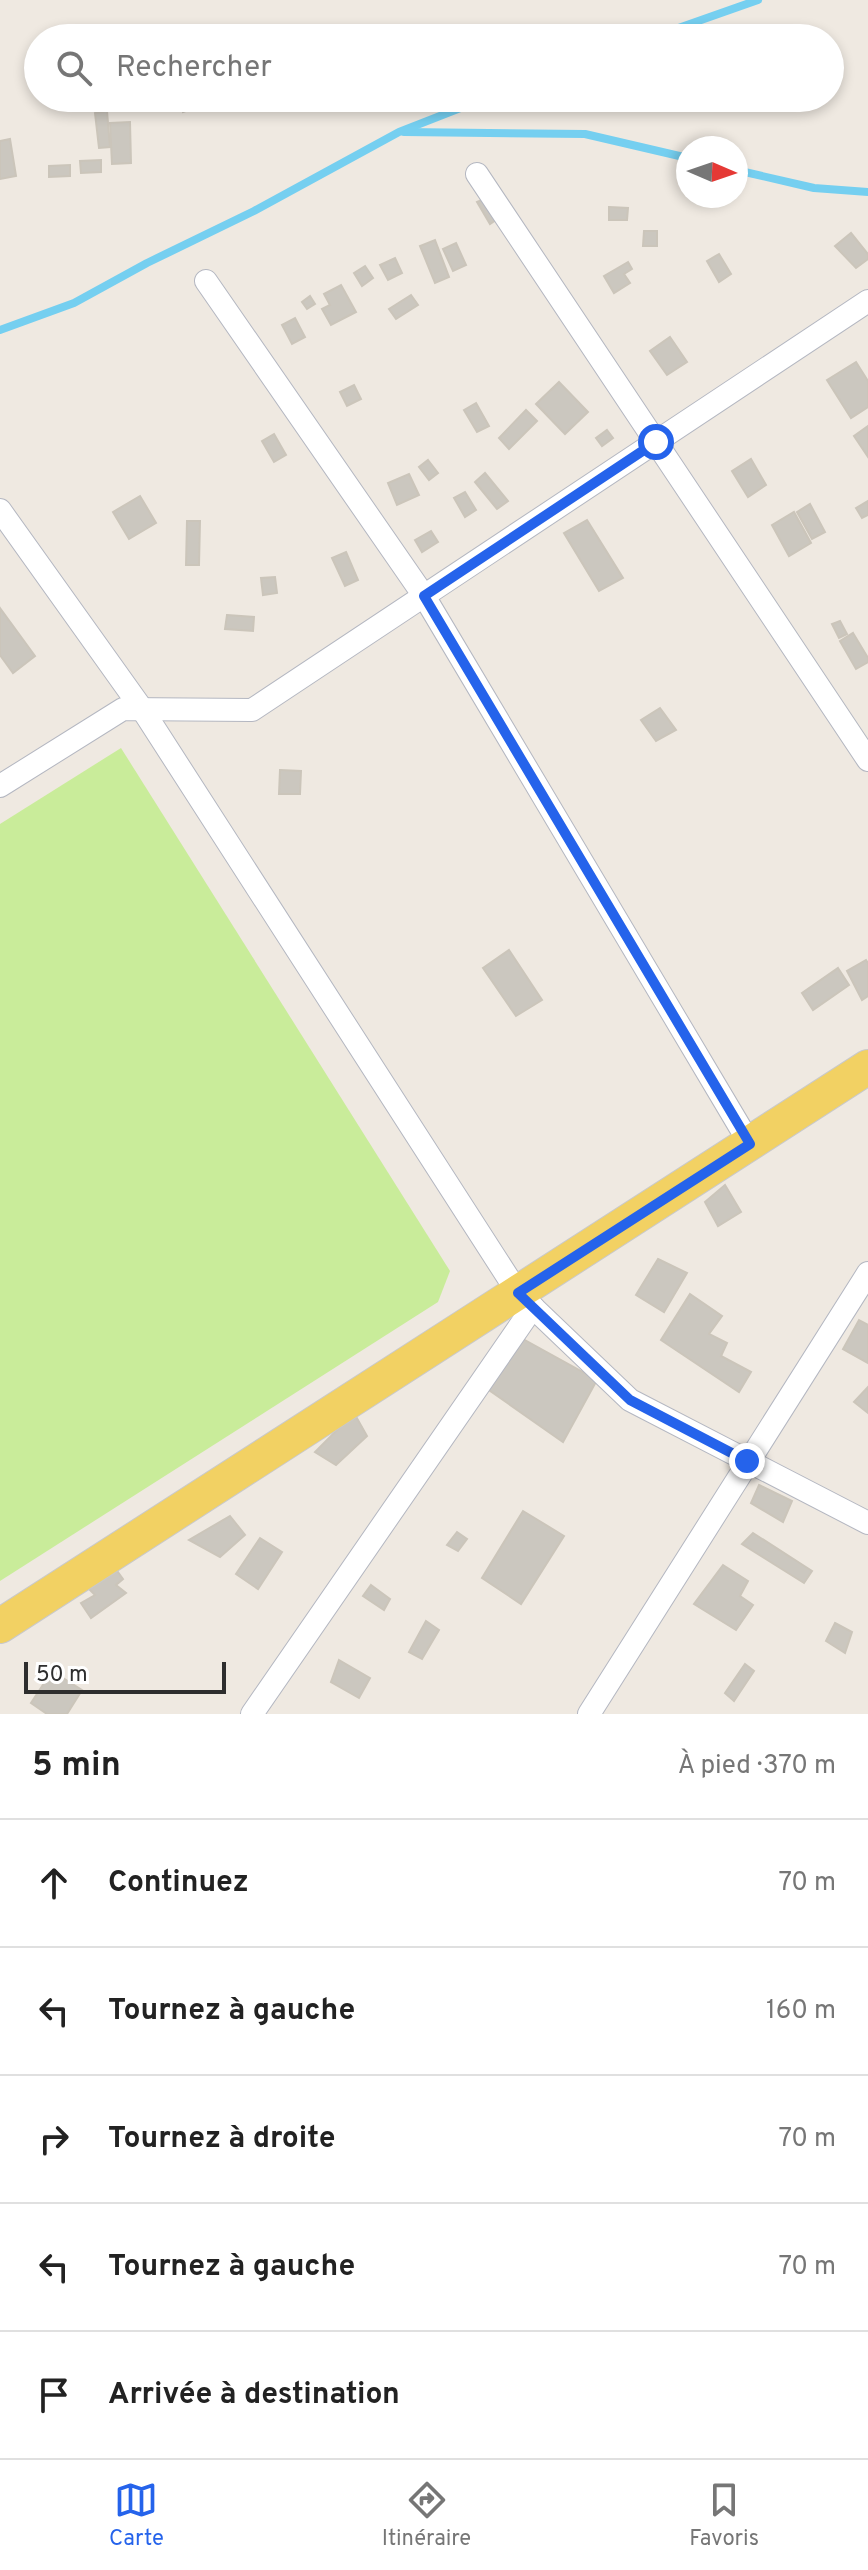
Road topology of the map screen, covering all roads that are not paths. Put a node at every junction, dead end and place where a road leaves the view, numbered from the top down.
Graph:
1 (477, 174) dead end
2 (206, 281) dead end
3 (868, 301) edge
4 (656, 442) junction
5 (0, 510) edge
6 (424, 596) junction
7 (142, 709) junction
8 (868, 760) edge
9 (0, 786) edge
10 (868, 1067) edge
11 (750, 1144) junction
12 (868, 1273) edge
13 (526, 1300) junction
14 (747, 1461) junction
15 (868, 1523) edge
16 (0, 1626) edge
17 (252, 1714) edge
18 (589, 1714) edge

1 - 4 street
2 - 6 street
3 - 4 street
4 - 6 street
4 - 8 street
5 - 7 street
6 - 7 street
6 - 11 street
7 - 9 street
7 - 13 street
10 - 11 main road
11 - 13 main road
12 - 14 street
13 - 14 street
13 - 16 main road
13 - 17 street
14 - 15 street
14 - 18 street

